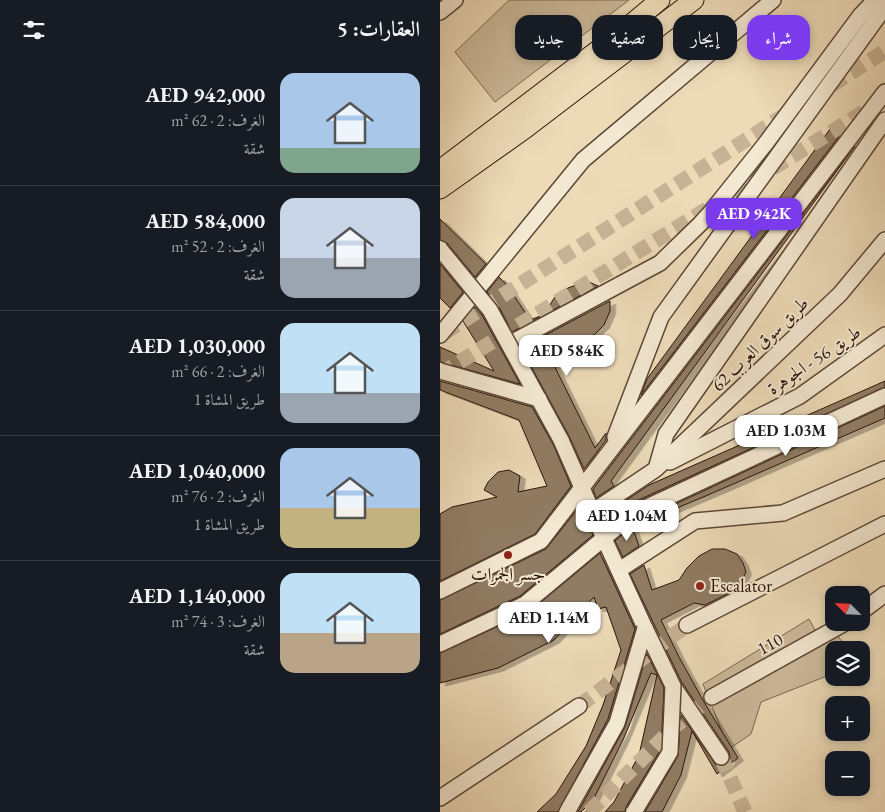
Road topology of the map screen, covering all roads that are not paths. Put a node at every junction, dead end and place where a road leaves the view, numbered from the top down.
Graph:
1 (455, 0) edge
2 (660, 0) edge
3 (694, 0) edge
4 (773, 0) edge
5 (874, 0) edge
6 (885, 7) edge
7 (440, 12) edge
8 (885, 92) edge
9 (885, 120) edge
10 (440, 170) edge
11 (440, 189) edge
12 (885, 240) edge
13 (440, 249) edge
14 (440, 335) edge
15 (885, 335) edge
16 (509, 344) junction
17 (440, 371) edge
18 (885, 396) edge
19 (539, 399) junction
20 (608, 454) junction
21 (656, 469) junction
22 (885, 469) edge
23 (592, 512) junction
24 (885, 524) edge
25 (619, 570) junction
26 (440, 591) edge
27 (885, 594) edge
28 (870, 605) edge
29 (687, 625) tunnel mouth
30 (646, 628) junction
31 (831, 631) edge
32 (440, 644) edge
33 (672, 686) junction
34 (712, 698) tunnel mouth
35 (579, 706) tunnel mouth
36 (721, 758) tunnel mouth
37 (440, 798) edge
38 (567, 812) edge
39 (634, 812) edge

1 - 7 street
2 - 10 main road
3 - 11 main road
4 - 14 street
5 - 16 street
6 - 20 street
8 - 20 street
9 - 21 street
12 - 21 street, طريق سوق العرب 62
13 - 16 street, bridge
15 - 21 street, طريق 56 - الجوهرة
16 - 19 street, bridge
17 - 19 street, bridge
18 - 32 street
19 - 23 street, bridge
20 - 26 street
21 - 23 street
22 - 25 street
23 - 25 street
24 - 29 street
25 - 30 street
27 - 28 street
30 - 33 street, bridge
30 - 38 street, bridge
31 - 34 street, 110
33 - 36 street
33 - 39 street, bridge
35 - 37 street

